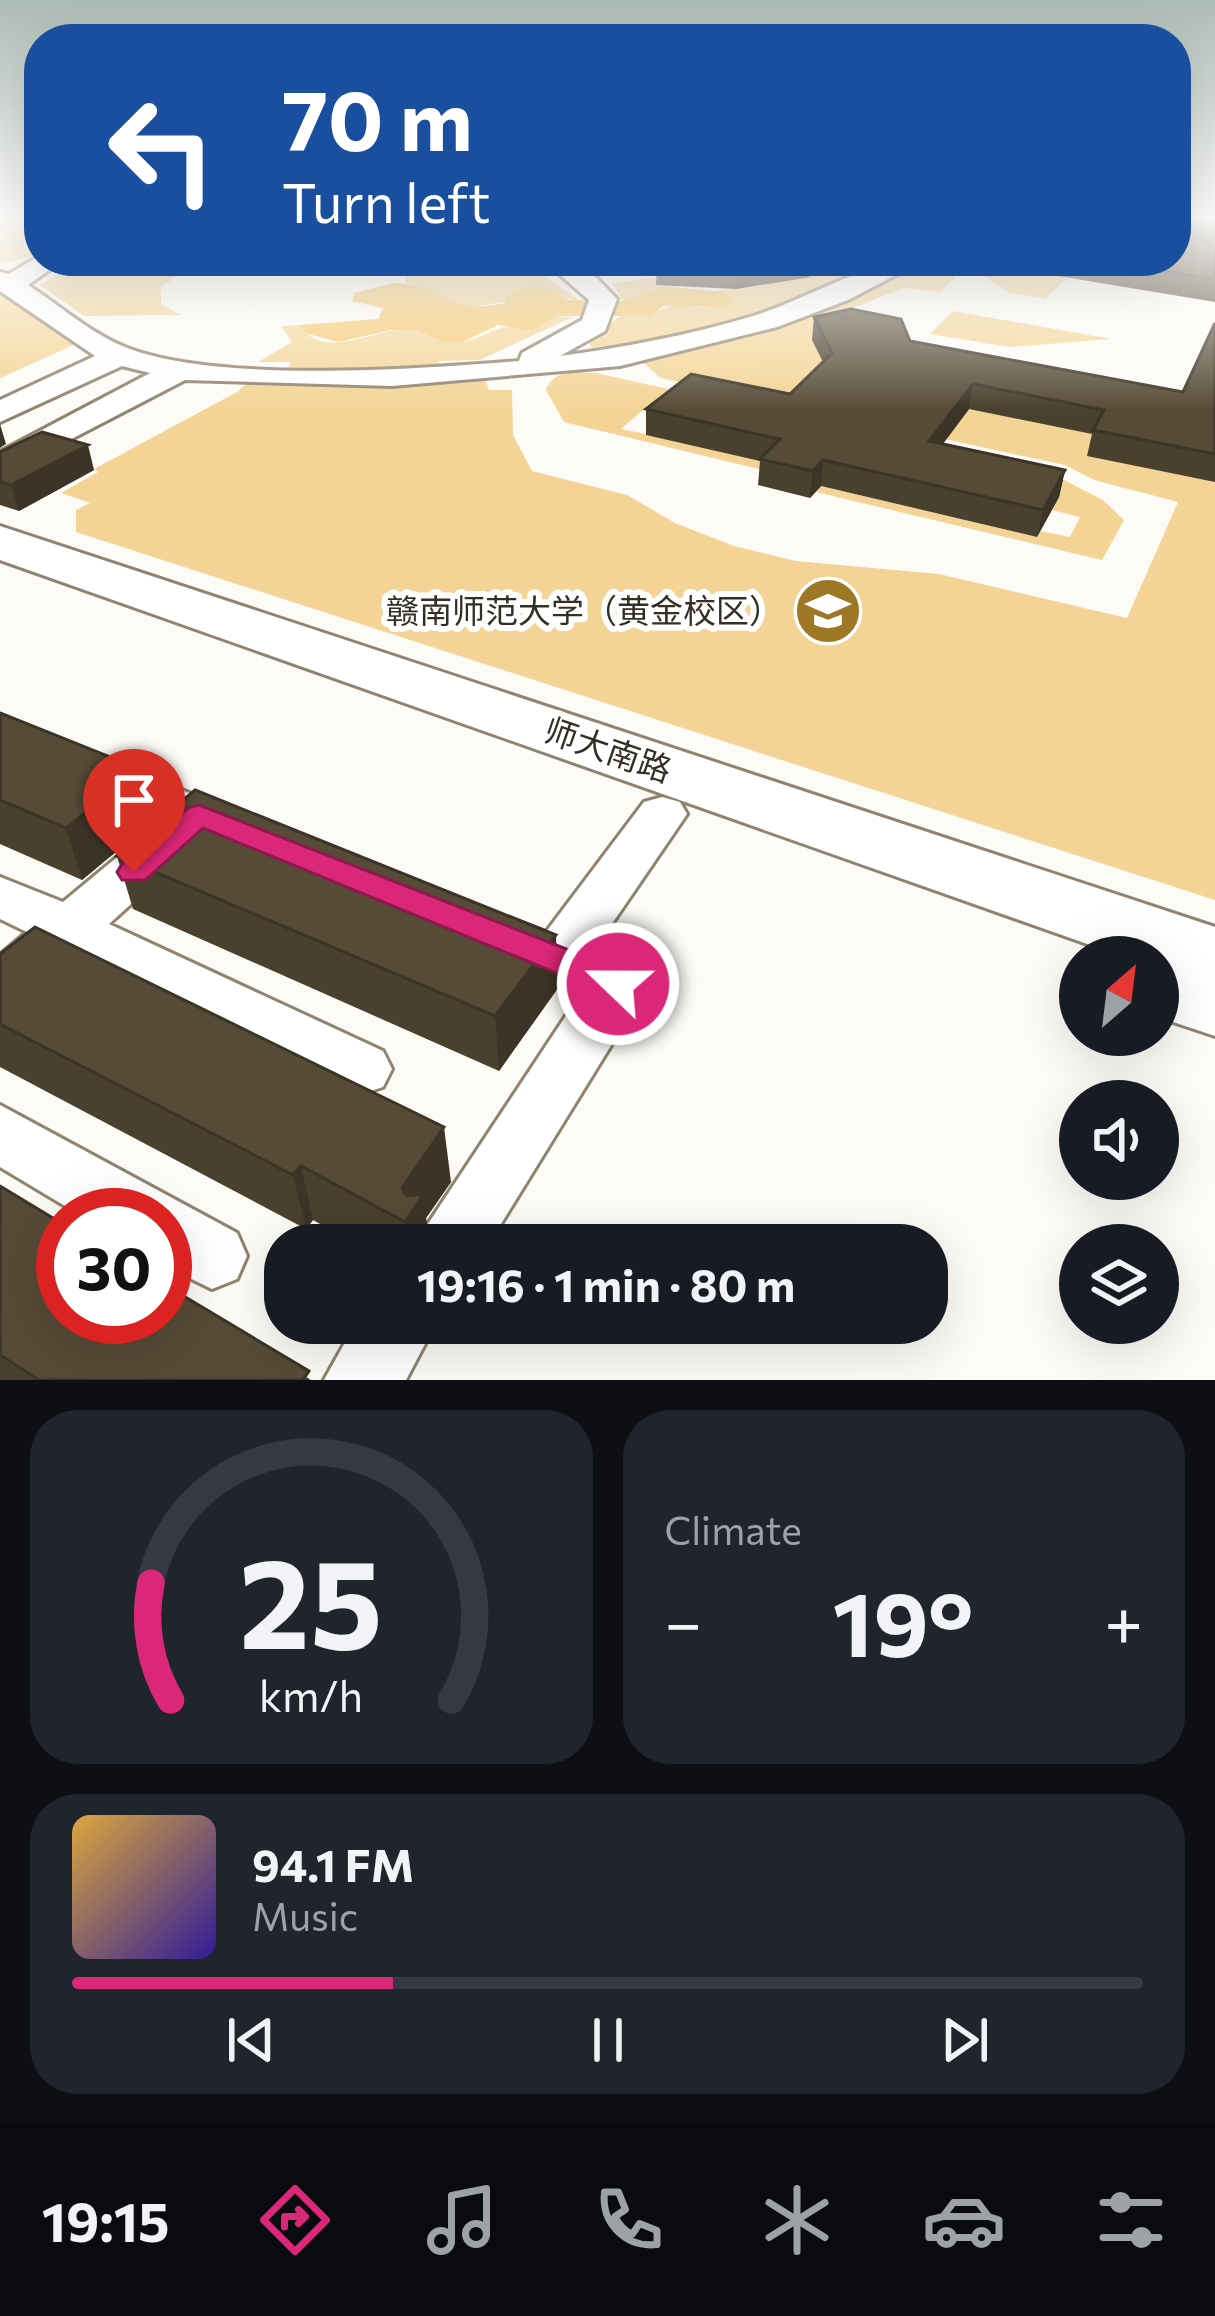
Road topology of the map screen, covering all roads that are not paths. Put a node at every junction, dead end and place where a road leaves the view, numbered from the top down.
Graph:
1 (5, 282) edge
2 (582, 282) edge
3 (864, 282) edge
4 (119, 356) junction
5 (505, 370) junction
6 (178, 371) junction
7 (0, 412) edge
8 (0, 466) edge
9 (0, 542) edge
10 (0, 576) edge
11 (0, 734) edge
12 (662, 814) junction
13 (199, 815) junction
14 (283, 849) edge
15 (0, 896) edge
16 (452, 917) edge
17 (69, 929) junction
18 (1059, 951) edge
19 (1215, 958) edge
20 (557, 959) junction
21 (0, 988) edge
22 (1179, 991) edge
23 (1215, 1004) edge
24 (361, 1069) dead end
25 (0, 1133) edge
26 (95, 1188) edge
27 (463, 1224) edge
28 (385, 1344) edge
29 (362, 1380) edge

1 - 4 street
2 - 5 street
3 - 5 street
4 - 6 street
4 - 7 street
5 - 6 street
6 - 8 street
9 - 19 main road, 师大南路
10 - 12 main road, 师大南路
11 - 13 street
12 - 18 main road, 师大南路
12 - 20 street
13 - 14 street
13 - 17 street
15 - 17 street
16 - 20 street
17 - 21 street
17 - 24 street
20 - 27 street
22 - 23 main road
25 - 26 street
28 - 29 street

